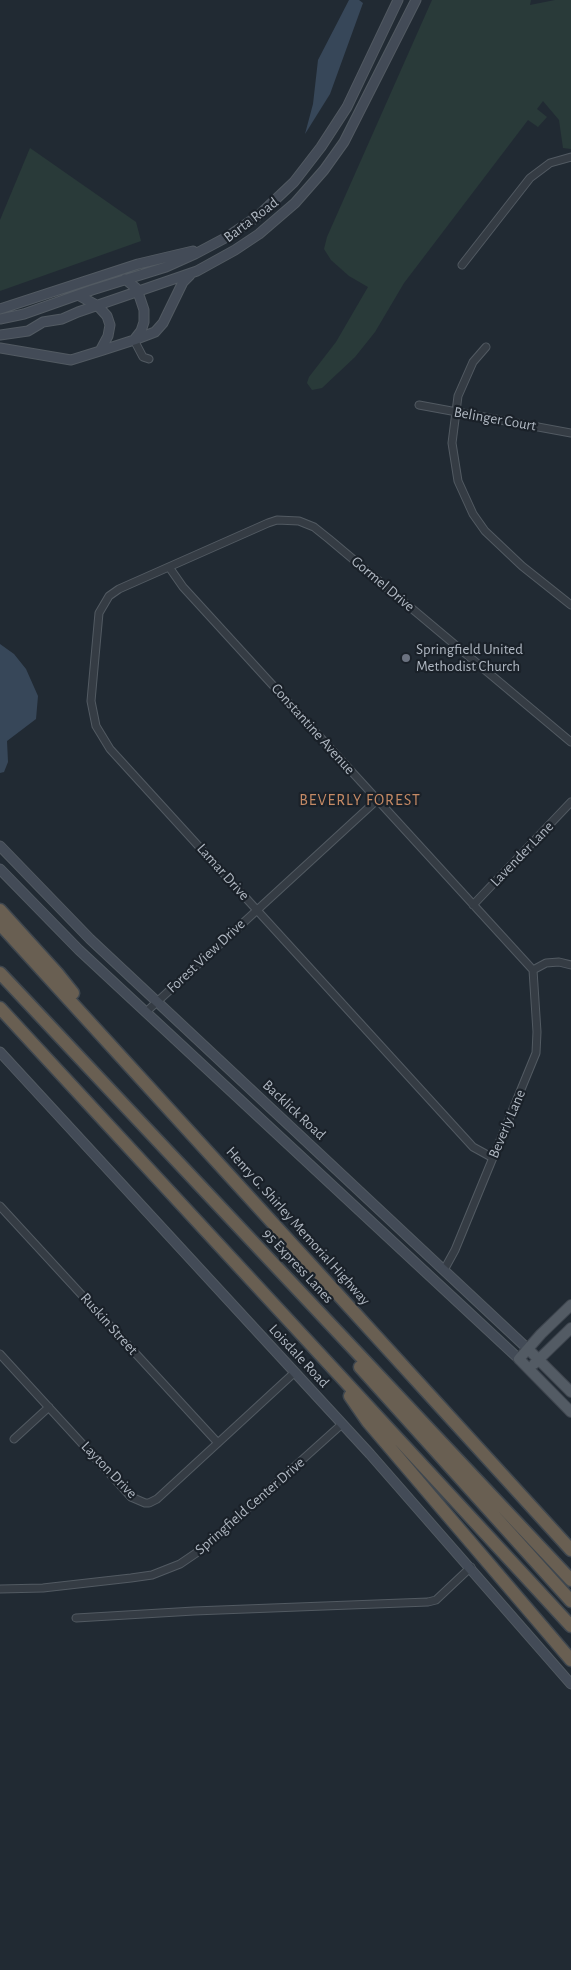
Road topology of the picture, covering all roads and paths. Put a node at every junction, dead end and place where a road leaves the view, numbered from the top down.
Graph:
1 (389, 0) edge
2 (398, 0) edge
3 (416, 0) edge
4 (389, 18) junction
5 (571, 158) edge
6 (203, 250) junction
7 (462, 264) dead end
8 (192, 273) junction
9 (125, 279) junction
10 (138, 292) junction
11 (78, 295) junction
12 (98, 306) junction
13 (0, 309) edge
14 (0, 319) edge
15 (0, 335) edge
16 (134, 340) junction
17 (486, 347) dead end
18 (0, 348) edge
19 (100, 351) junction
20 (149, 359) dead end
21 (419, 405) dead end
22 (455, 412) junction
23 (571, 433) edge
24 (169, 567) junction
25 (571, 606) edge
26 (571, 742) edge
27 (377, 800) junction
28 (571, 802) edge
29 (0, 846) edge
30 (0, 869) edge
31 (473, 905) junction
32 (0, 910) edge
33 (257, 910) junction
34 (0, 924) edge
35 (571, 965) edge
36 (533, 970) junction
37 (0, 973) edge
38 (157, 1002) junction
39 (0, 1008) edge
40 (146, 1012) junction
41 (113, 1047) junction
42 (0, 1052) edge
43 (493, 1158) junction
44 (0, 1206) edge
45 (444, 1270) junction
46 (571, 1305) edge
47 (320, 1313) junction
48 (571, 1328) edge
49 (528, 1349) junction
50 (0, 1354) edge
51 (323, 1357) junction
52 (519, 1359) junction
53 (539, 1360) junction
54 (529, 1370) junction
55 (295, 1372) junction
56 (571, 1392) edge
57 (49, 1407) junction
58 (571, 1412) edge
59 (342, 1424) junction
60 (14, 1439) dead end
61 (218, 1443) junction
62 (533, 1507) junction
63 (571, 1538) edge
64 (571, 1550) edge
65 (471, 1567) junction
66 (571, 1580) edge
67 (0, 1589) edge
68 (571, 1600) edge
69 (76, 1618) dead end
70 (571, 1626) edge
71 (571, 1660) edge
72 (571, 1684) edge

1 - 4 main road
2 - 4 main road, Barta Road
3 - 8 main road, Barta Road
4 - 6 main road, Barta Road
5 - 7 street
6 - 9 main road, Barta Road
6 - 13 main road
8 - 10 main road, Barta Road
8 - 16 main road
9 - 10 main road
9 - 11 main road, Barta Road
10 - 12 main road, Barta Road
10 - 16 main road
11 - 12 main road
11 - 14 main road, Barta Road
12 - 15 main road, Barta Road
12 - 19 main road
16 - 19 main road
16 - 20 street
17 - 22 street
18 - 19 main road
21 - 22 street, Belinger Court
22 - 23 street, Belinger Court
22 - 25 street
24 - 26 street, Gormel Drive
24 - 27 street, Constantine Avenue
24 - 33 street, Lamar Drive
27 - 31 street, Constantine Avenue
27 - 33 street, Forest View Drive
28 - 31 street, Lavender Lane
29 - 38 main road, Backlick Road
30 - 40 main road, Backlick Road
31 - 36 street, Constantine Avenue
32 - 41 highway
33 - 38 street, Forest View Drive
33 - 43 street, Lamar Drive
34 - 41 highway, Henry G. Shirley Memorial Highway
35 - 36 street
36 - 43 street, Beverly Lane
37 - 47 highway, 95 Express Lanes
38 - 40 street, Forest View Drive
38 - 45 main road, Backlick Road
39 - 51 highway
40 - 52 main road, Backlick Road
41 - 62 highway, Henry G. Shirley Memorial Highway
42 - 55 main road, Loisdale Road
43 - 45 street, Beverly Lane
44 - 61 street, Ruskin Street
45 - 49 main road, Backlick Road
46 - 49 main road
47 - 66 highway, 95 Express Lanes
47 - 68 highway
48 - 53 main road
49 - 52 main road
49 - 53 main road, Backlick Road
50 - 57 street, Layton Drive
51 - 70 highway
51 - 71 highway
52 - 54 main road, Backlick Road
53 - 54 main road
53 - 56 main road, Backlick Road
54 - 58 main road, Backlick Road
55 - 59 main road, Loisdale Road
55 - 61 street, Layton Drive
57 - 60 street
57 - 61 street, Layton Drive
59 - 65 main road, Loisdale Road
59 - 67 street, Springfield Center Drive
62 - 63 highway
62 - 64 highway, Henry G. Shirley Memorial Highway
65 - 69 street
65 - 72 main road, Loisdale Road

